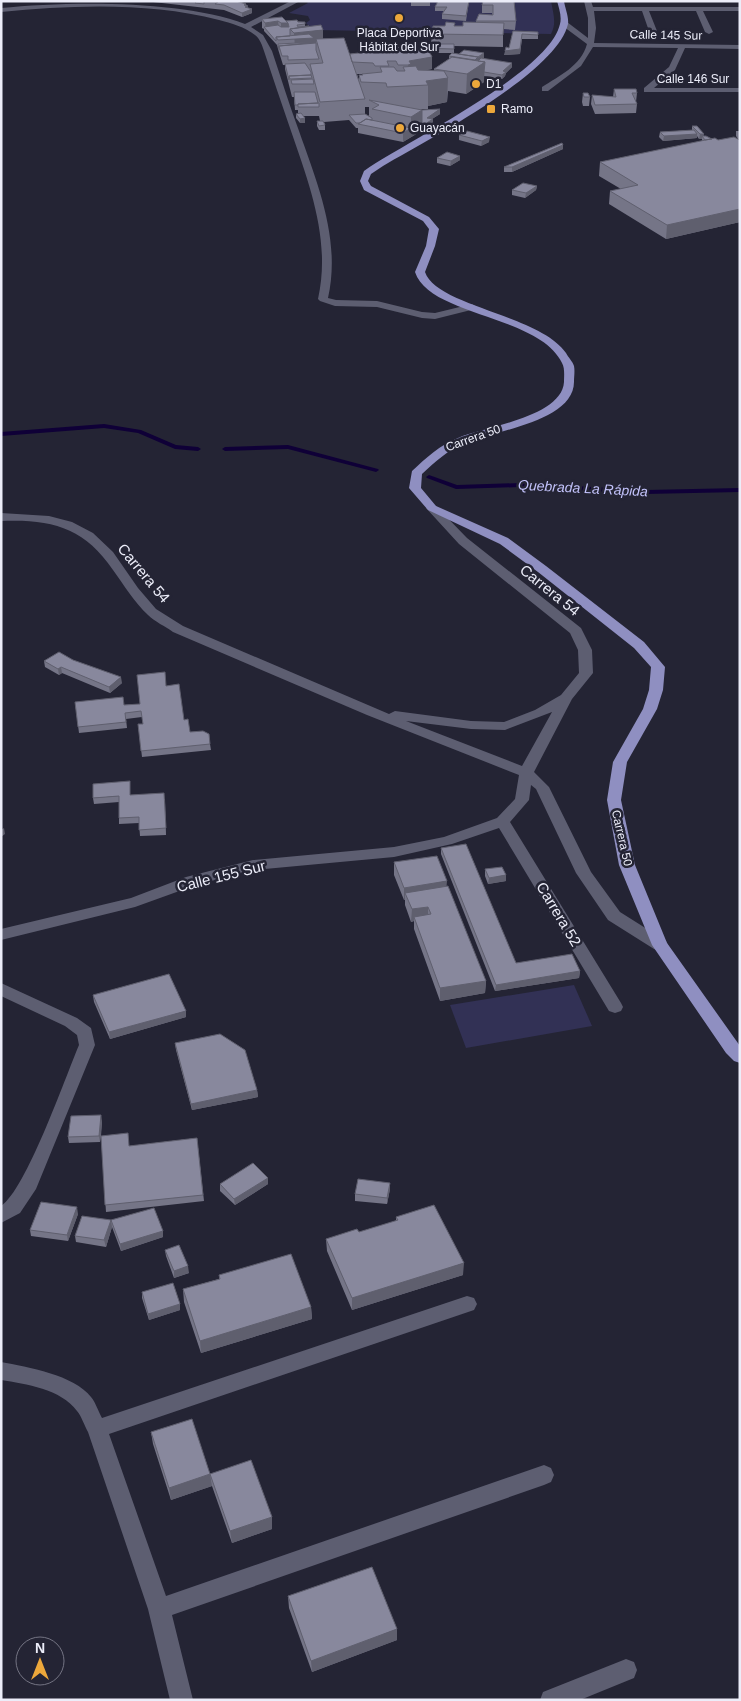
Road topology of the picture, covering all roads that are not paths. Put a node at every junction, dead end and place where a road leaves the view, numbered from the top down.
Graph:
1 (297, 1) edge
2 (560, 1) edge
3 (587, 1) edge
4 (658, 1) edge
5 (734, 1) edge
6 (740, 5) edge
7 (590, 9) junction
8 (645, 9) junction
9 (669, 9) junction
10 (740, 9) edge
11 (1, 10) edge
12 (699, 10) junction
13 (564, 24) junction
14 (248, 26) junction
15 (653, 31) dead end
16 (709, 32) dead end
17 (592, 45) junction
18 (683, 46) junction
19 (740, 47) edge
20 (544, 89) dead end
21 (740, 90) edge
22 (472, 307) junction
23 (432, 508) junction
24 (1, 517) edge
25 (566, 698) junction
26 (372, 712) junction
27 (526, 773) junction
28 (502, 821) junction
29 (1, 935) edge
30 (660, 945) junction
31 (1, 989) edge
32 (615, 1007) dead end
33 (740, 1057) edge
34 (1, 1216) edge
35 (467, 1304) dead end
36 (1, 1372) edge
37 (96, 1429) junction
38 (544, 1475) dead end
39 (159, 1609) junction
40 (626, 1670) dead end
41 (182, 1700) edge
42 (551, 1700) edge

1 - 14 street
2 - 13 main road
3 - 7 street
4 - 9 street
5 - 6 street
7 - 8 street
7 - 17 street
8 - 9 street
8 - 15 street
9 - 12 street
10 - 12 street
11 - 14 street
12 - 16 street
13 - 17 street
13 - 22 main road, Carrera 50
14 - 22 street
17 - 18 street, Calle 145 Sur
17 - 20 street
18 - 19 street, Calle 145 Sur
18 - 21 street, Calle 146 Sur
22 - 23 main road, Carrera 50
23 - 25 street, Carrera 54
23 - 30 main road, Carrera 50
24 - 26 street, Carrera 54
25 - 26 street, Carrera 54
25 - 27 street
26 - 27 street, Carrera 54
27 - 28 street
27 - 30 street
28 - 29 street, Calle 155 Sur
28 - 32 street, Carrera 52
30 - 33 main road, Carrera 50
31 - 34 street
35 - 37 street
36 - 37 street
37 - 39 street
38 - 39 street
39 - 41 street
40 - 42 street

